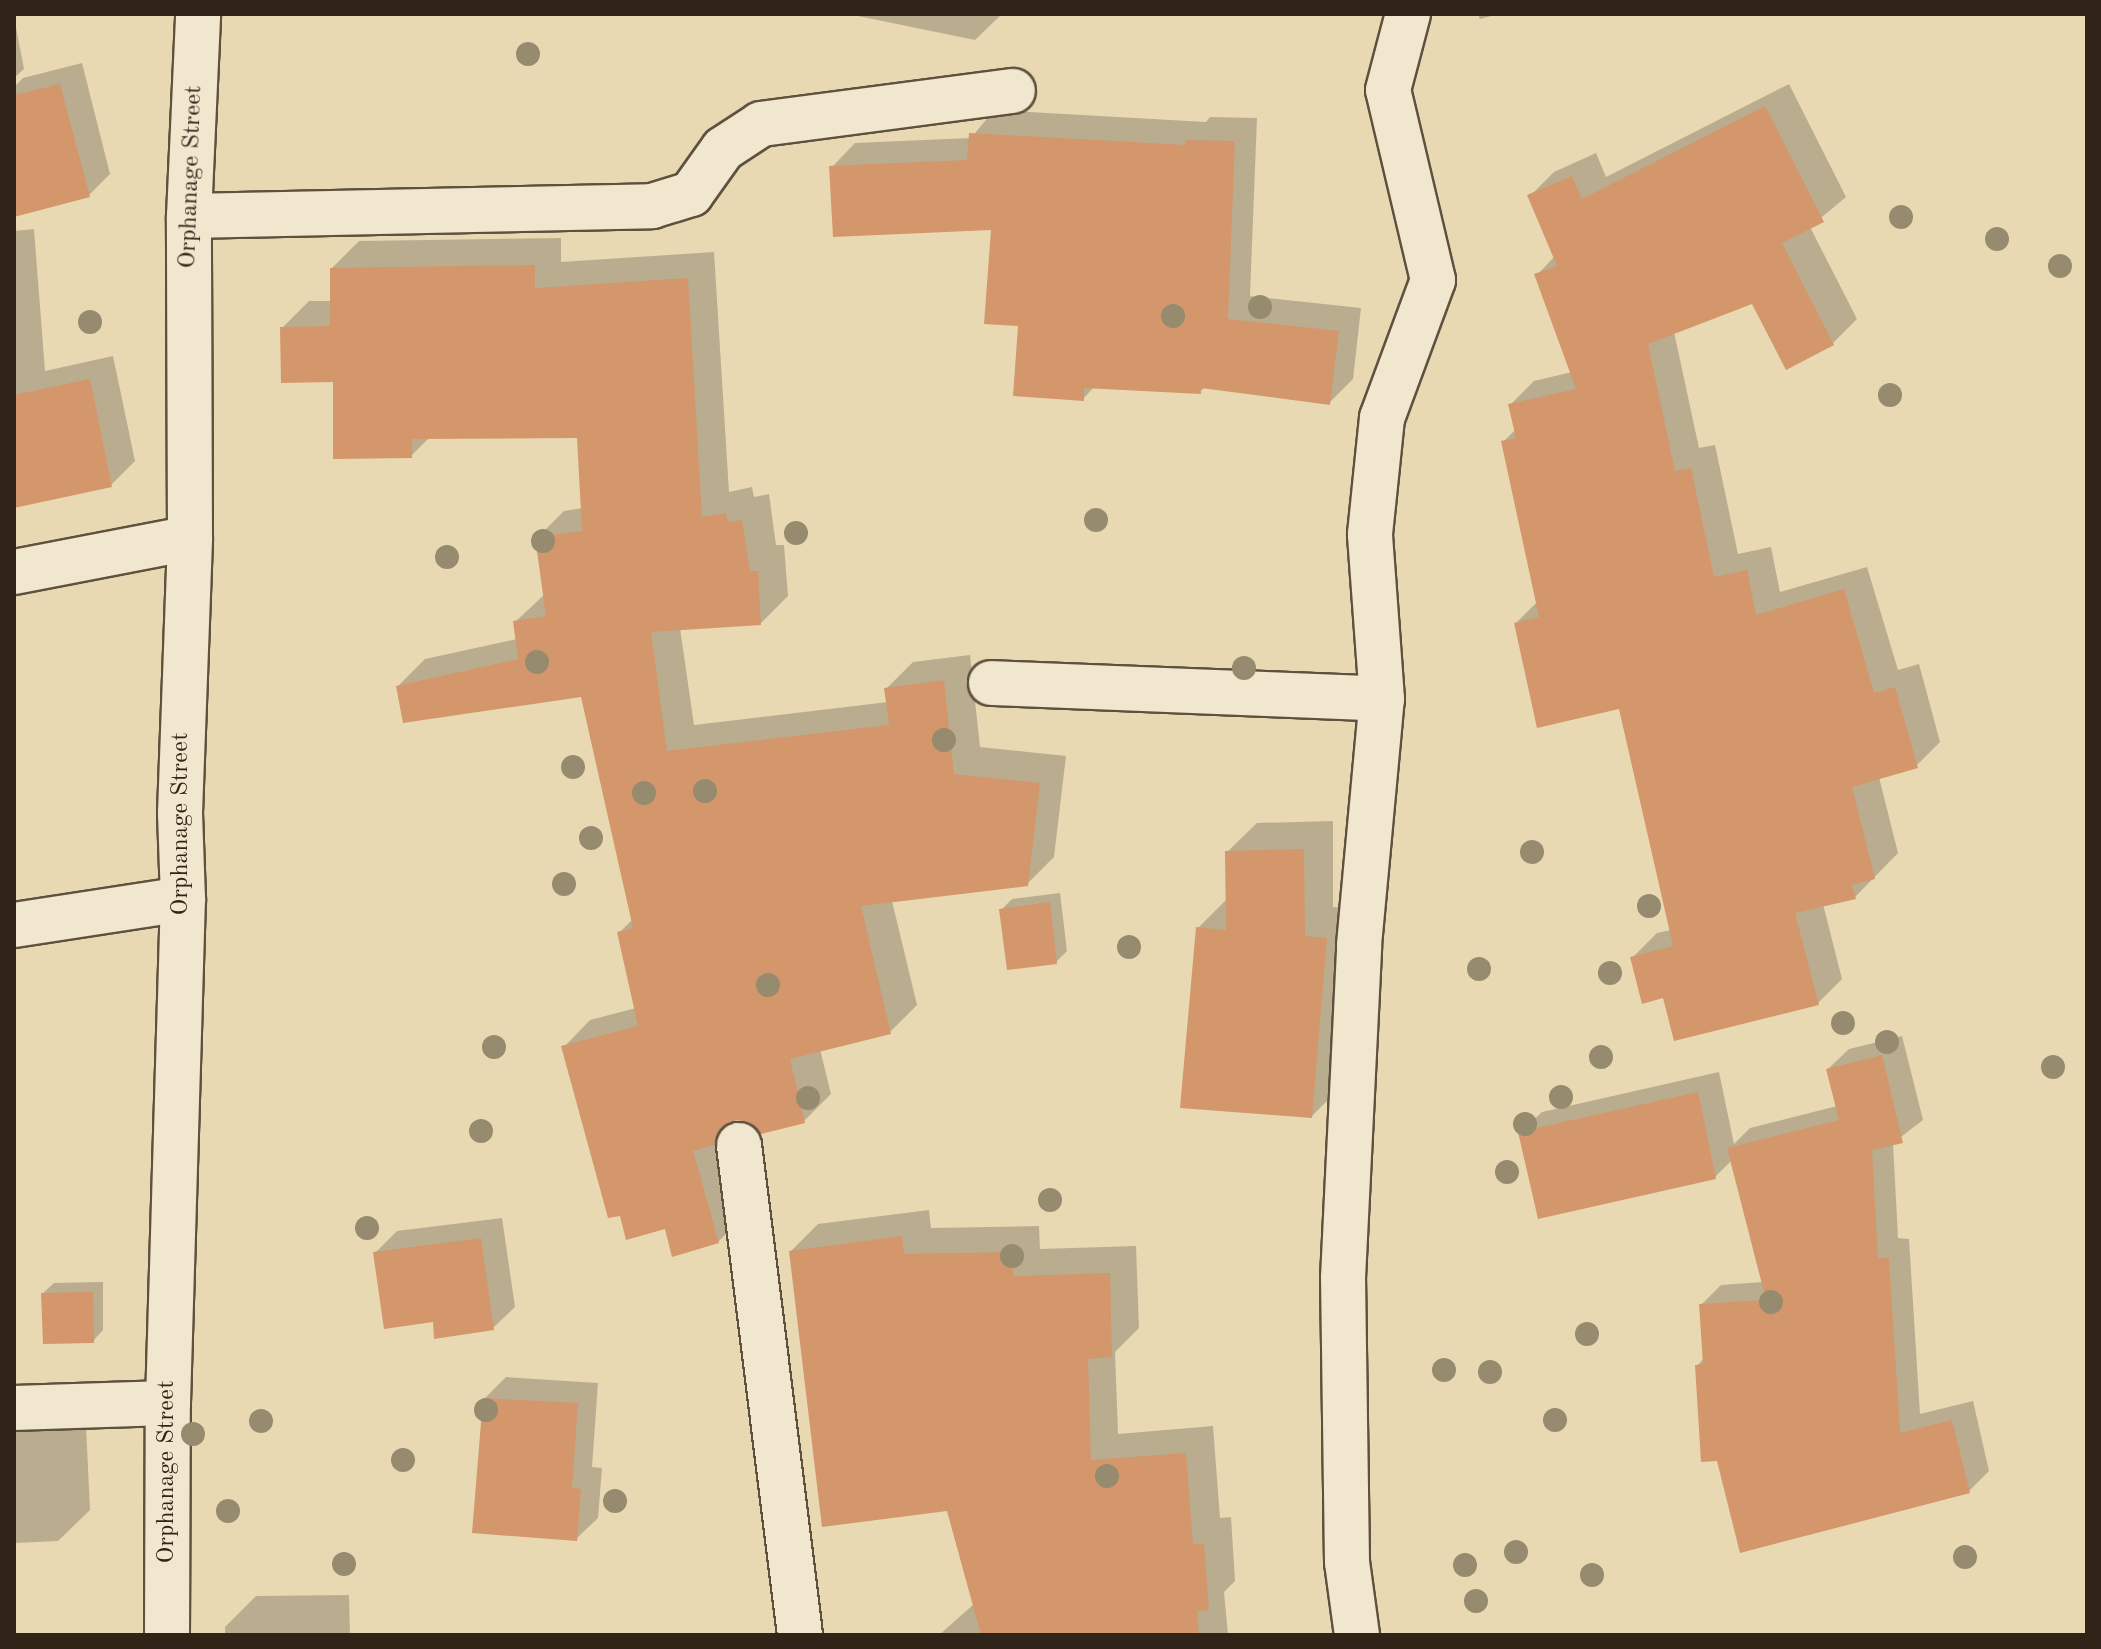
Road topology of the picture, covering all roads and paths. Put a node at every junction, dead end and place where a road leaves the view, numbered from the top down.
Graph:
1 (198, 14) edge
2 (1408, 14) edge
3 (1013, 91) dead end
4 (189, 216) junction
5 (190, 538) junction
6 (14, 572) edge
7 (991, 683) dead end
8 (1382, 699) junction
9 (183, 899) junction
10 (14, 925) edge
11 (739, 1145) dead end
12 (168, 1403) junction
13 (14, 1408) edge
14 (167, 1635) edge
15 (800, 1635) edge
16 (1357, 1635) edge

1 - 4 street, Orphanage Street
2 - 8 street
3 - 4 street
4 - 5 street, Orphanage Street
5 - 6 street
5 - 9 street, Orphanage Street
7 - 8 street
8 - 16 street
9 - 10 street
9 - 12 street, Orphanage Street
11 - 15 street
12 - 13 street
12 - 14 street, Orphanage Street

